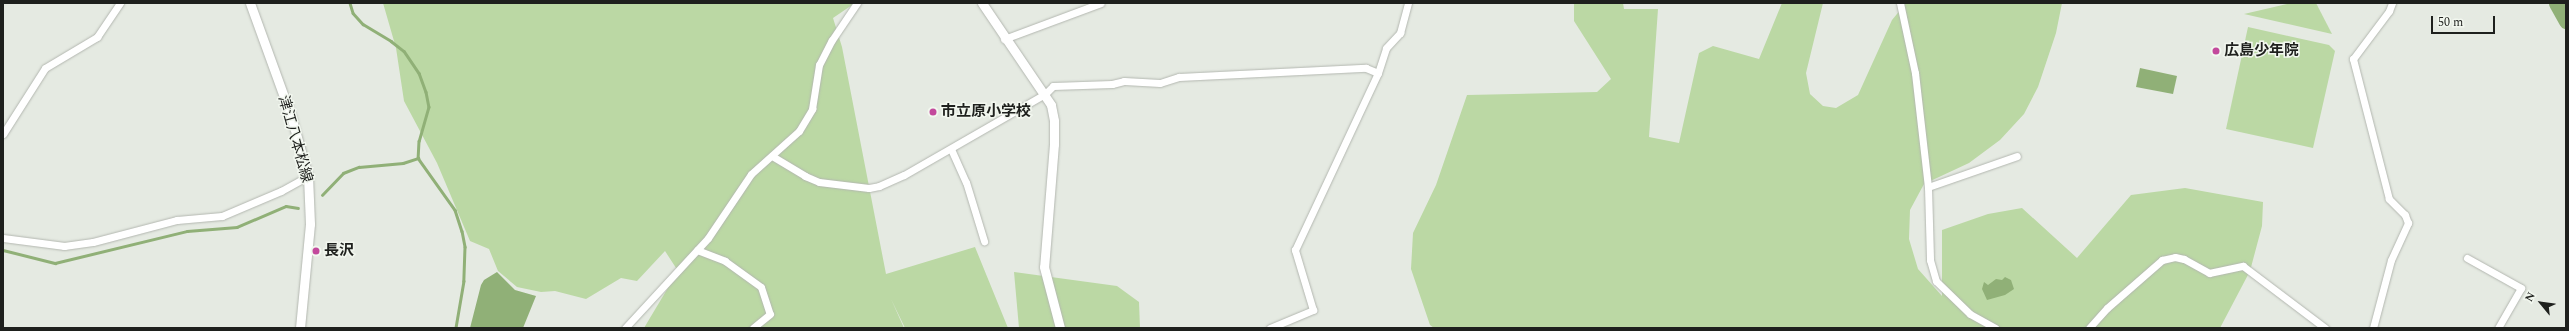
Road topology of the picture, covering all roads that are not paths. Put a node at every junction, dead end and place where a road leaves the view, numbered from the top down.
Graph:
1 (120, 3) edge
2 (250, 3) edge
3 (857, 3) edge
4 (982, 3) edge
5 (1101, 3) edge
6 (1408, 3) edge
7 (1900, 3) edge
8 (2392, 3) edge
9 (1004, 39) junction
10 (1378, 73) junction
11 (1045, 94) junction
12 (3, 134) edge
13 (951, 149) junction
14 (772, 156) junction
15 (2017, 156) dead end
16 (308, 176) junction
17 (1928, 187) junction
18 (3, 238) edge
19 (984, 241) dead end
20 (697, 250) junction
21 (2467, 258) dead end
22 (300, 328) edge
23 (625, 328) edge
24 (753, 328) edge
25 (1060, 328) edge
26 (1270, 328) edge
27 (1995, 328) edge
28 (2088, 328) edge
29 (2325, 328) edge
30 (2373, 328) edge
31 (2498, 328) edge

1 - 12 street
2 - 16 street, 津江八本松線
3 - 14 street
4 - 9 street
5 - 9 street
6 - 10 street
7 - 17 street
8 - 30 street
9 - 11 street
10 - 11 street
10 - 26 street
11 - 13 street
11 - 25 street
13 - 14 street
13 - 19 street
14 - 20 street
15 - 17 street
16 - 18 street
16 - 22 street, 津江八本松線
17 - 27 street
20 - 23 street
20 - 24 street
21 - 31 street
28 - 29 street

